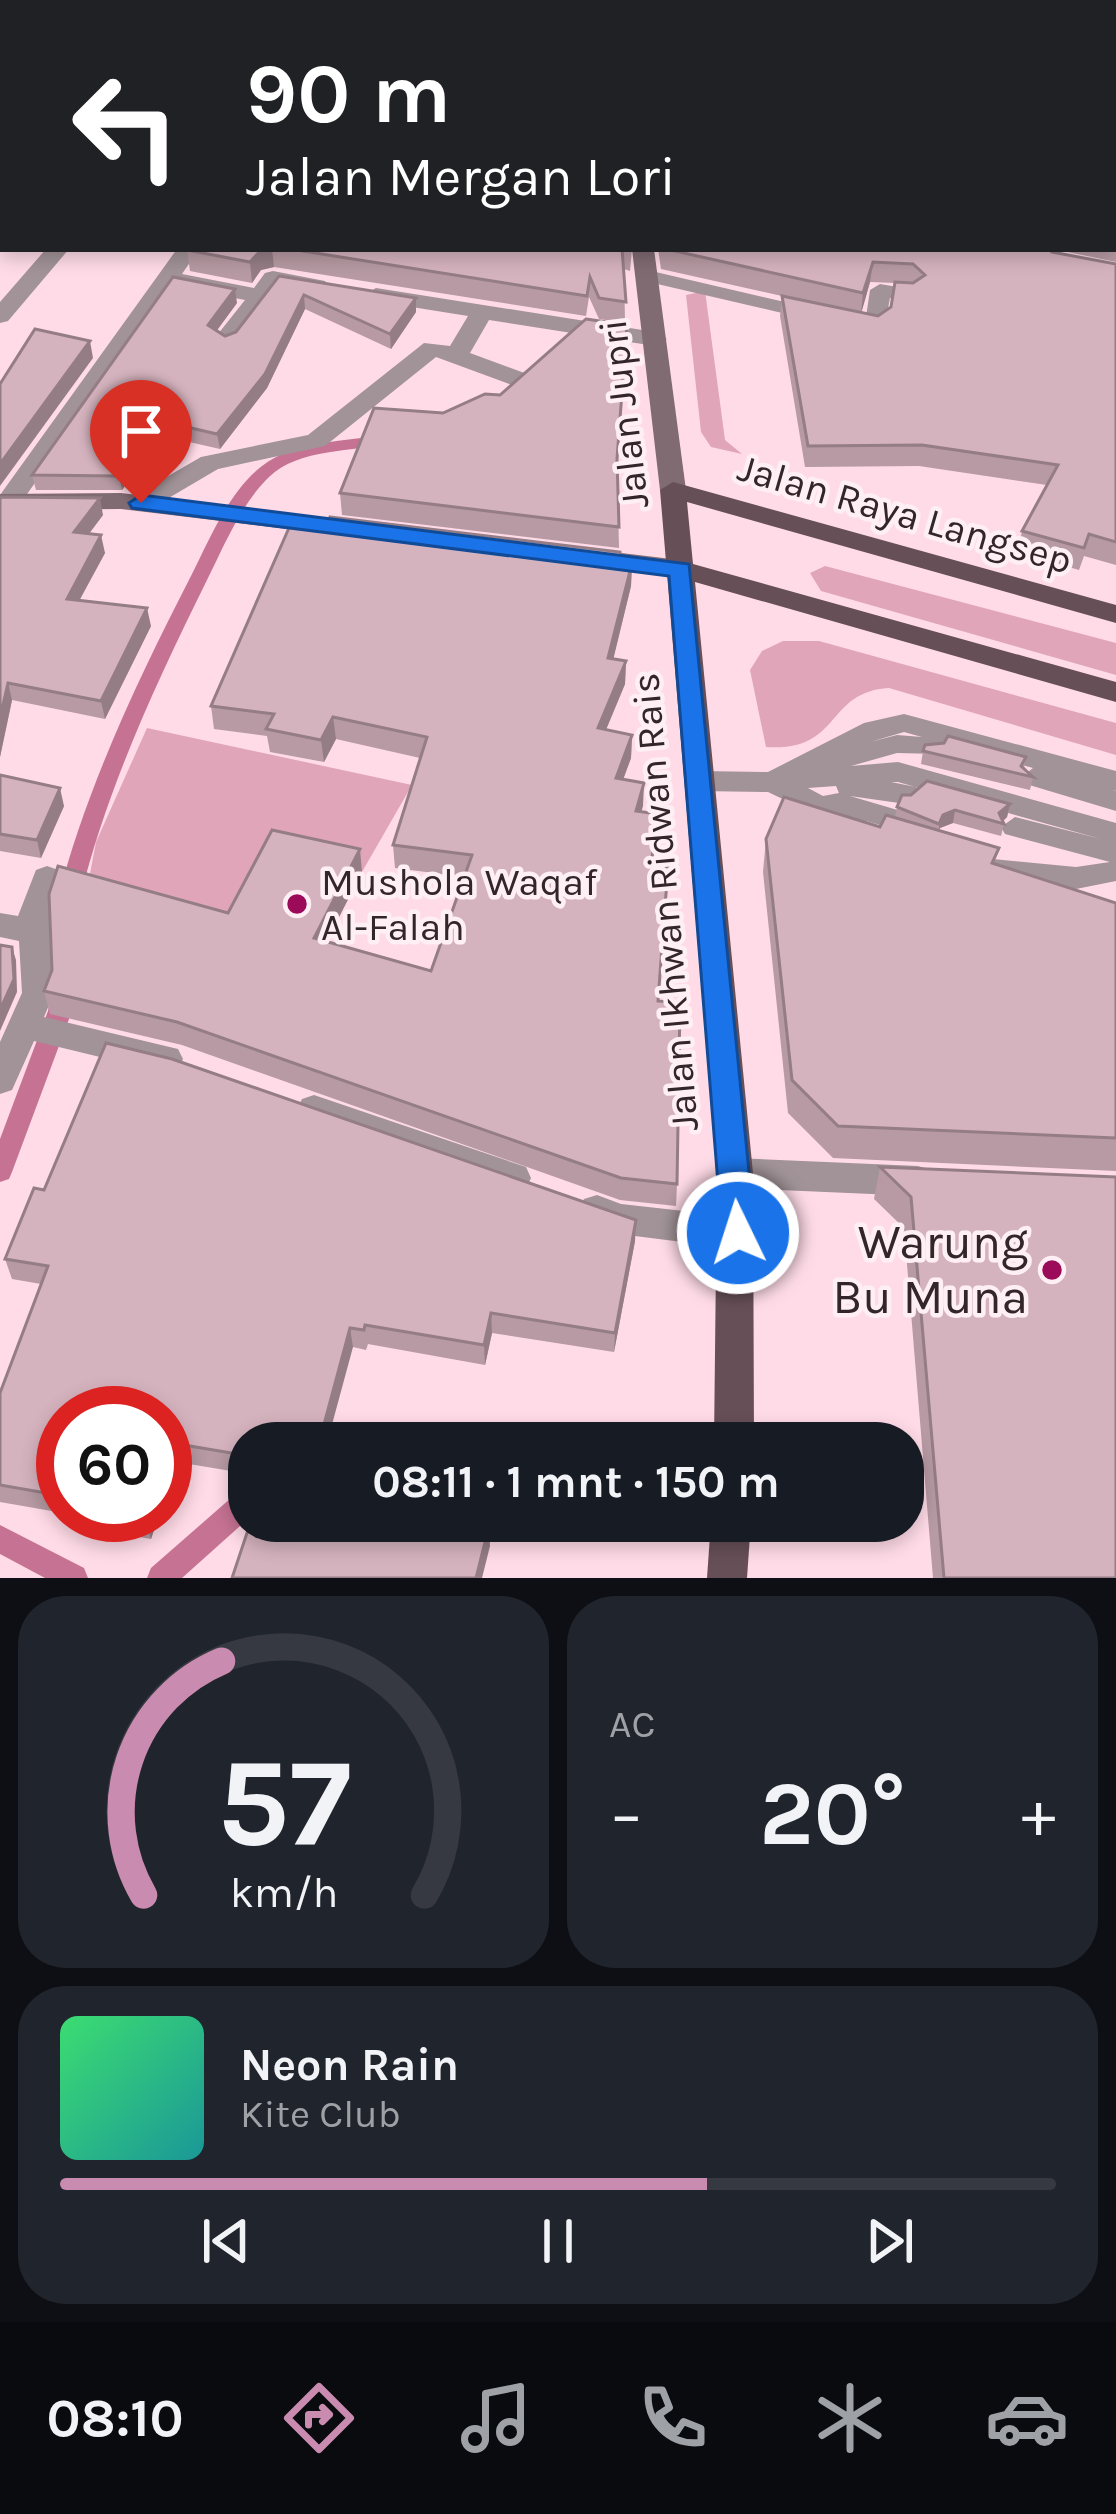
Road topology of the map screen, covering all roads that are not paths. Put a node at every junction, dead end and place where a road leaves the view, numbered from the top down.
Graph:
1 (55, 252) edge
2 (186, 252) edge
3 (643, 252) edge
4 (646, 276) junction
5 (166, 278) junction
6 (908, 294) edge
7 (260, 296) junction
8 (482, 312) junction
9 (0, 316) edge
10 (226, 339) edge
11 (655, 339) junction
12 (456, 356) junction
13 (521, 380) edge
14 (673, 490) junction
15 (4, 501) edge
16 (141, 503) junction
17 (352, 529) edge
18 (566, 555) edge
19 (680, 569) junction
20 (1116, 614) edge
21 (1116, 692) edge
22 (928, 746) edge
23 (1035, 777) edge
24 (699, 781) junction
25 (1116, 781) edge
26 (772, 782) junction
27 (906, 794) edge
28 (1116, 801) edge
29 (1016, 826) dead end
30 (1116, 832) edge
31 (935, 840) edge
32 (1116, 853) edge
33 (1116, 870) edge
34 (47, 878) dead end
35 (1115, 904) edge
36 (0, 925) edge
37 (36, 932) junction
38 (28, 1027) junction
39 (200, 1070) edge
40 (0, 1080) edge
41 (279, 1097) edge
42 (734, 1173) junction
43 (951, 1183) edge
44 (738, 1233) junction
45 (734, 1422) edge
46 (730, 1542) edge
47 (727, 1578) edge

1 - 9 street
2 - 5 street
3 - 4 street, Jalan Jupri
4 - 6 lane
4 - 11 street, Jalan Jupri
5 - 7 street
5 - 15 street
7 - 8 street
7 - 10 street
8 - 11 street
8 - 12 street
11 - 14 street, Jalan Jupri
12 - 13 street
12 - 16 street
14 - 19 main road, Jalan Jupri
14 - 20 main road, Jalan Raya Langsep
15 - 16 street
16 - 17 street
18 - 19 street
19 - 21 main road
19 - 24 main road, Jalan Ikhwan Ridwan Rais
22 - 26 lane
23 - 28 lane
24 - 26 lane
24 - 42 main road, Jalan Ikhwan Ridwan Rais
25 - 26 lane
26 - 27 lane
26 - 30 lane
26 - 31 lane
29 - 32 lane
33 - 35 lane
34 - 37 street
36 - 37 street
37 - 38 street
38 - 39 street
38 - 40 street
41 - 44 street
42 - 43 street
42 - 44 main road, Jalan Ikhwan Ridwan Rais
44 - 45 main road, Jalan Ikhwan Ridwan Rais
46 - 47 main road

